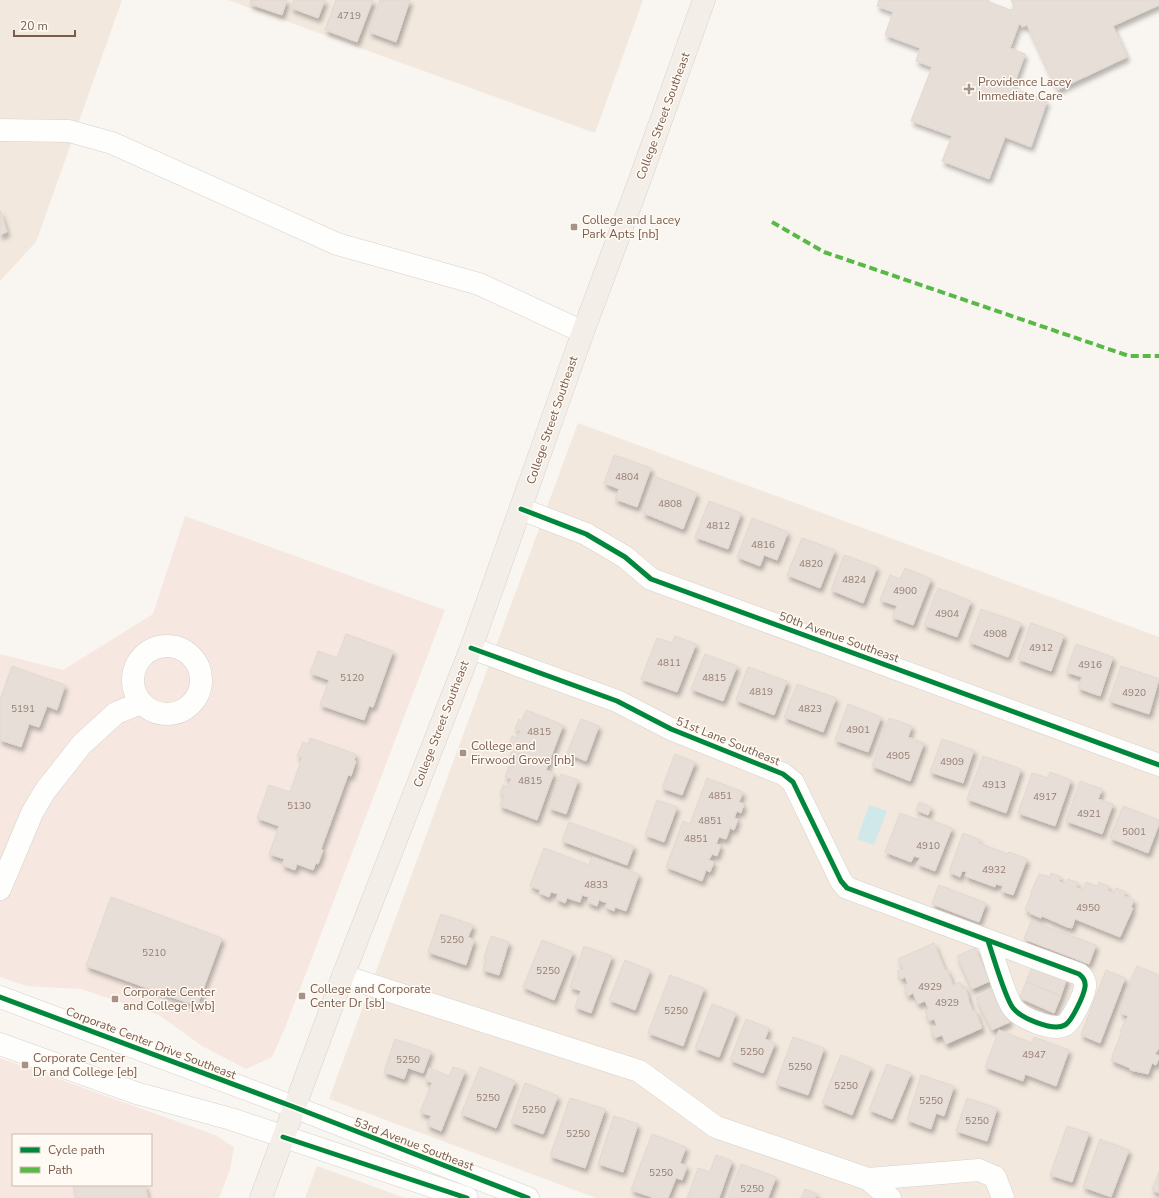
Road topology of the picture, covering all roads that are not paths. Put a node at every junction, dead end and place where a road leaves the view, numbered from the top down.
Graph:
1 (704, 0) edge
2 (0, 130) edge
3 (583, 332) junction
4 (521, 509) junction
5 (471, 648) junction
6 (141, 703) dead end
7 (1159, 765) edge
8 (0, 889) edge
9 (988, 941) junction
10 (343, 976) junction
11 (0, 997) edge
12 (0, 1044) edge
13 (294, 1107) junction
14 (284, 1136) junction
15 (868, 1179) junction
16 (261, 1198) edge
17 (468, 1198) edge
18 (528, 1198) edge
19 (890, 1198) edge
20 (1004, 1198) edge

1 - 3 main road, College Street Southeast
2 - 3 street
3 - 4 main road, College Street Southeast
4 - 5 main road, College Street Southeast
4 - 7 street, 50th Avenue Southeast
5 - 9 street, 51st Lane Southeast
5 - 10 main road, College Street Southeast
6 - 8 street
9 - 9 street, 51st Lane Southeast
10 - 13 main road, College Street Southeast
10 - 15 street
11 - 13 street, Corporate Center Drive Southeast
12 - 14 street
13 - 14 main road, College Street Southeast
13 - 18 street, 53rd Avenue Southeast
14 - 16 main road, College Street Southeast
14 - 17 street
15 - 19 street
15 - 20 street

